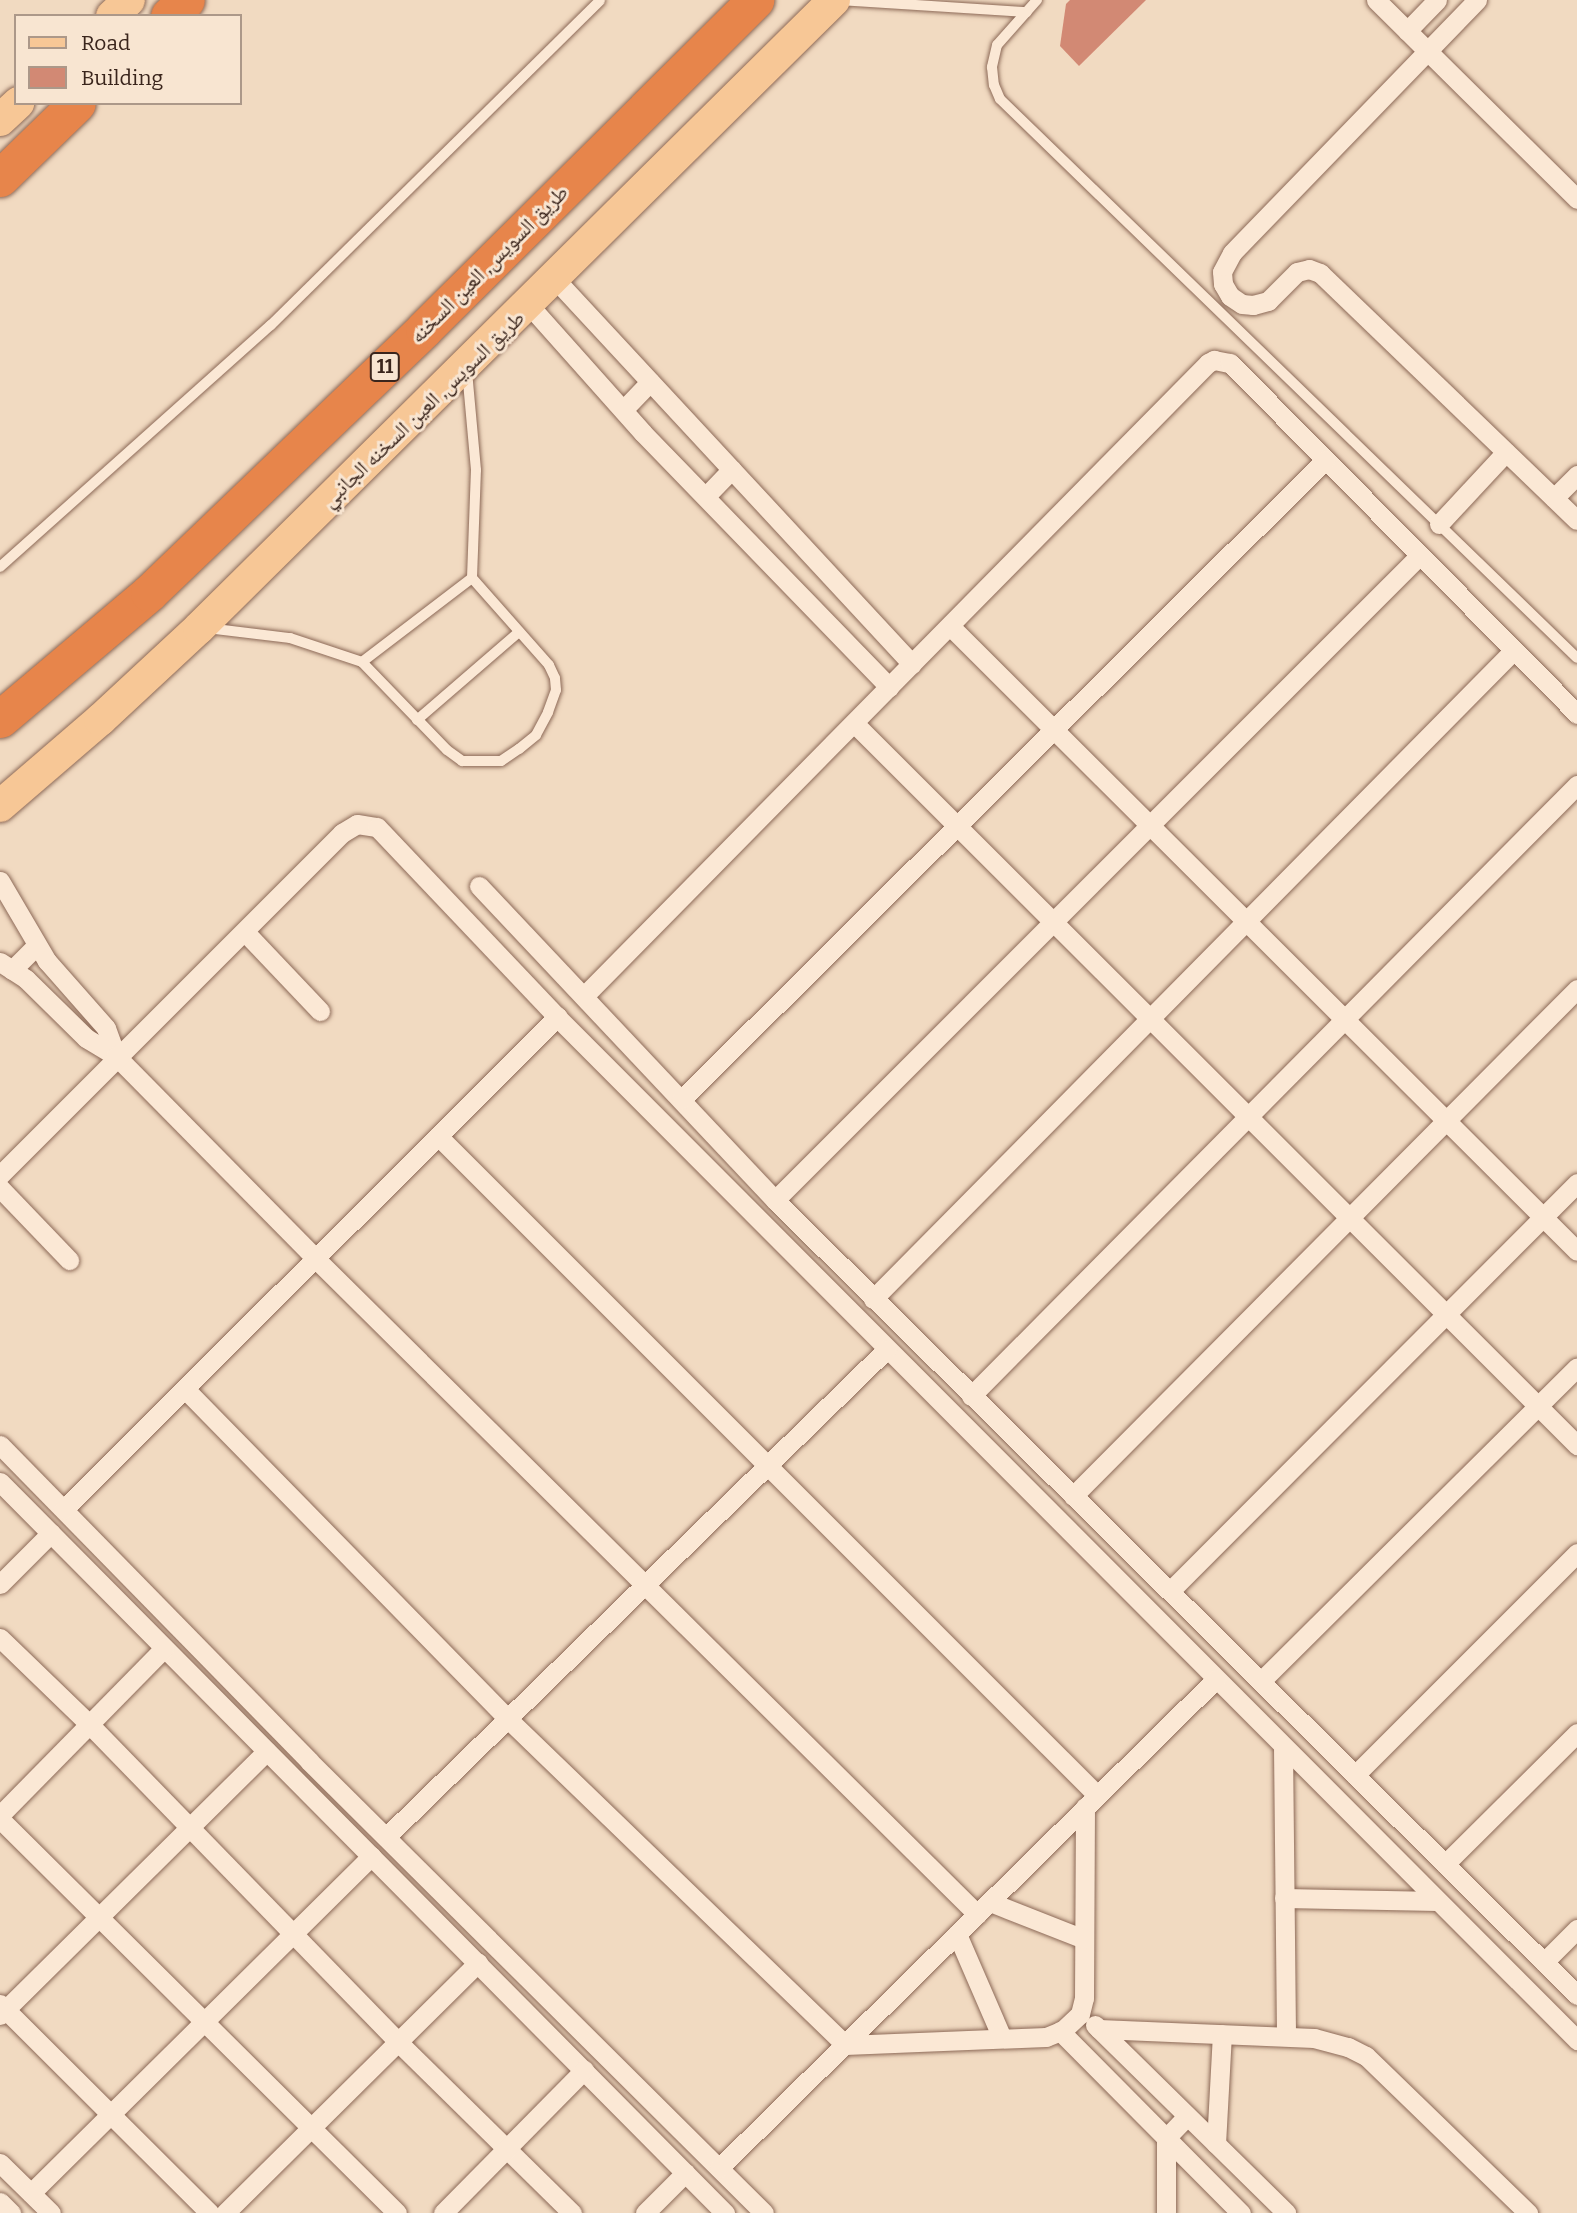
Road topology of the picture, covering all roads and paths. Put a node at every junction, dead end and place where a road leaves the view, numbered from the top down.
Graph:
1 (129, 0) edge
2 (186, 0) edge
3 (600, 0) edge
4 (755, 0) edge
5 (835, 0) edge
6 (1037, 0) edge
7 (1376, 0) edge
8 (1437, 0) edge
9 (1477, 0) edge
10 (1027, 12) junction
11 (114, 14) edge
12 (171, 14) edge
13 (1407, 31) junction
14 (1427, 50) junction
15 (16, 105) edge
16 (75, 105) edge
17 (0, 120) edge
18 (0, 178) edge
19 (1577, 199) edge
20 (555, 279) junction
21 (529, 305) junction
22 (467, 365) junction
23 (650, 382) junction
24 (623, 410) junction
25 (1506, 452) junction
26 (1325, 460) junction
27 (732, 469) junction
28 (1577, 475) edge
29 (706, 496) junction
30 (1554, 498) junction
31 (1577, 520) edge
32 (1439, 524) junction
33 (1420, 555) junction
34 (0, 566) edge
35 (472, 579) junction
36 (950, 626) junction
37 (199, 628) junction
38 (519, 632) junction
39 (884, 634) junction
40 (1514, 650) junction
41 (861, 658) junction
42 (1577, 658) edge
43 (362, 662) junction
44 (912, 664) junction
45 (889, 687) junction
46 (1577, 713) edge
47 (0, 719) edge
48 (417, 720) junction
49 (854, 723) junction
50 (1054, 729) junction
51 (1577, 785) edge
52 (0, 806) edge
53 (1150, 825) junction
54 (957, 826) junction
55 (0, 881) edge
56 (479, 886) dead end
57 (1246, 921) junction
58 (1053, 922) junction
59 (245, 932) junction
60 (37, 944) junction
61 (6, 966) edge
62 (65, 982) junction
63 (1577, 989) edge
64 (584, 996) junction
65 (48, 1000) junction
66 (320, 1011) dead end
67 (556, 1017) junction
68 (1150, 1019) junction
69 (1345, 1020) junction
70 (116, 1056) junction
71 (682, 1099) junction
72 (1248, 1117) junction
73 (1447, 1121) junction
74 (438, 1136) junction
75 (0, 1175) edge
76 (1577, 1183) edge
77 (0, 1188) edge
78 (775, 1200) junction
79 (1543, 1217) junction
80 (1349, 1218) junction
81 (1577, 1251) edge
82 (316, 1258) junction
83 (69, 1259) dead end
84 (873, 1299) junction
85 (1446, 1314) junction
86 (887, 1349) junction
87 (1577, 1367) edge
88 (185, 1389) junction
89 (971, 1396) junction
90 (1538, 1406) junction
91 (1577, 1445) edge
92 (0, 1446) edge
93 (767, 1465) junction
94 (0, 1482) edge
95 (1073, 1496) junction
96 (64, 1510) junction
97 (51, 1533) junction
98 (1577, 1553) edge
99 (0, 1584) edge
100 (645, 1585) junction
101 (1171, 1590) junction
102 (0, 1638) edge
103 (164, 1648) junction
104 (1216, 1679) junction
105 (1261, 1681) junction
106 (508, 1719) junction
107 (90, 1725) junction
108 (1577, 1733) edge
109 (1283, 1747) junction
110 (267, 1751) junction
111 (1355, 1775) junction
112 (1091, 1801) junction
113 (0, 1817) edge
114 (190, 1828) junction
115 (386, 1837) junction
116 (372, 1856) junction
117 (1445, 1864) junction
118 (1284, 1898) junction
119 (1437, 1901) junction
120 (984, 1908) junction
121 (99, 1917) junction
122 (1577, 1928) edge
123 (957, 1934) junction
124 (294, 1936) junction
125 (1084, 1939) junction
126 (1544, 1962) junction
127 (478, 1963) junction
128 (1577, 1995) edge
129 (2, 2009) edge
130 (1082, 2011) junction
131 (206, 2023) junction
132 (1099, 2029) junction
133 (1060, 2032) junction
134 (1222, 2034) junction
135 (1286, 2036) junction
136 (1002, 2038) junction
137 (1577, 2040) edge
138 (398, 2042) junction
139 (845, 2045) junction
140 (584, 2070) junction
141 (113, 2115) junction
142 (1187, 2116) junction
143 (312, 2128) junction
144 (1166, 2138) junction
145 (1216, 2144) junction
146 (506, 2149) junction
147 (0, 2163) edge
148 (719, 2168) junction
149 (685, 2173) junction
150 (31, 2193) junction
151 (0, 2202) edge
152 (11, 2213) edge
153 (51, 2213) edge
154 (210, 2213) edge
155 (225, 2213) edge
156 (397, 2213) edge
157 (443, 2213) edge
158 (572, 2213) edge
159 (645, 2213) edge
160 (725, 2213) edge
161 (764, 2213) edge
162 (1166, 2213) edge
163 (1241, 2213) edge
164 (1286, 2213) edge
165 (1528, 2213) edge

1 - 11 main road
2 - 12 highway
3 - 34 lane
4 - 47 highway, طريق السويس, العين السخنه / 11
5 - 10 lane
5 - 20 main road, طريق السويس, العين السخنه الجانبي
6 - 10 lane
7 - 13 street
8 - 13 street
9 - 14 street
10 - 32 lane
13 - 14 street
14 - 19 street
14 - 25 street
15 - 17 main road
16 - 18 highway
20 - 21 main road, طريق السويس, العين السخنه الجانبي
20 - 23 street
21 - 22 main road, طريق السويس, العين السخنه الجانبي
21 - 24 street
22 - 35 lane
22 - 37 main road, طريق السويس, العين السخنه الجانبي
23 - 24 street
23 - 27 street
24 - 29 street
25 - 30 street
25 - 32 street
26 - 33 street
26 - 36 street
26 - 50 street
27 - 29 street
27 - 39 street
28 - 30 street
29 - 41 street
30 - 31 street
32 - 42 lane
33 - 40 street
33 - 53 street
35 - 38 lane
35 - 43 lane
36 - 44 street
36 - 50 street
37 - 43 lane
37 - 52 main road, طريق السويس, العين السخنه الجانبي
38 - 48 lane
38 - 48 lane
39 - 41 street
39 - 44 street
40 - 46 street
40 - 57 street
41 - 45 street
43 - 48 lane
44 - 45 street
45 - 49 street
49 - 54 street
49 - 64 street
50 - 53 street
50 - 54 street
51 - 69 street
53 - 57 street
53 - 58 street
54 - 58 street
54 - 71 street
55 - 60 street
56 - 64 street
57 - 68 street
57 - 69 street
58 - 68 street
58 - 78 street
59 - 66 street
59 - 67 street
59 - 70 street
60 - 61 street
60 - 62 street
61 - 65 street
62 - 65 street
62 - 70 street
63 - 73 street
64 - 71 street
65 - 70 street
67 - 74 street
67 - 86 street
68 - 72 street
68 - 84 street
69 - 72 street
69 - 73 street
70 - 75 street
70 - 82 street
71 - 78 street
72 - 80 street
72 - 89 street
73 - 79 street
73 - 80 street
74 - 82 street
74 - 93 street
76 - 79 street
77 - 83 street
78 - 84 street
79 - 81 street
79 - 85 street
80 - 85 street
80 - 95 street
82 - 88 street
82 - 100 street
84 - 89 street
85 - 90 street
85 - 101 street
86 - 93 street
86 - 104 street
87 - 90 street
88 - 96 street
88 - 106 street
89 - 95 street
90 - 91 street
90 - 105 street
92 - 96 street
93 - 100 street
93 - 112 street
94 - 97 street
95 - 101 street
96 - 115 street
97 - 99 street
97 - 103 street
98 - 111 street
100 - 106 street
100 - 120 street
101 - 105 street
102 - 107 street
103 - 107 street
103 - 110 street
104 - 109 street
104 - 112 street
105 - 111 street
106 - 115 street
106 - 139 street
107 - 113 street
107 - 114 street
108 - 117 street
109 - 118 street
109 - 119 street
110 - 114 street
110 - 116 street
111 - 117 street
112 - 120 street
112 - 125 street
113 - 121 street
114 - 121 street
114 - 124 street
115 - 148 street
116 - 124 street
116 - 127 street
117 - 126 street
118 - 119 street
118 - 135 street
119 - 137 street
120 - 123 street
120 - 125 street
121 - 129 street
121 - 131 street
122 - 126 street
123 - 136 street
123 - 139 street
124 - 131 street
124 - 138 street
125 - 130 street
126 - 128 street
127 - 138 street
127 - 140 street
129 - 141 street
130 - 132 street
130 - 133 street
131 - 141 street
131 - 143 street
132 - 134 street
132 - 142 street
133 - 136 street
133 - 144 street
134 - 135 street
134 - 145 street
135 - 165 street
136 - 139 street
138 - 143 street
138 - 146 street
139 - 148 street
140 - 146 street
140 - 149 street
141 - 150 street
141 - 154 street
142 - 144 street
142 - 145 street
143 - 155 street
143 - 156 street
144 - 162 street
144 - 163 street
145 - 164 street
146 - 157 street
146 - 158 street
147 - 150 street
148 - 161 street
149 - 159 street
149 - 160 street
150 - 153 street
151 - 152 street

